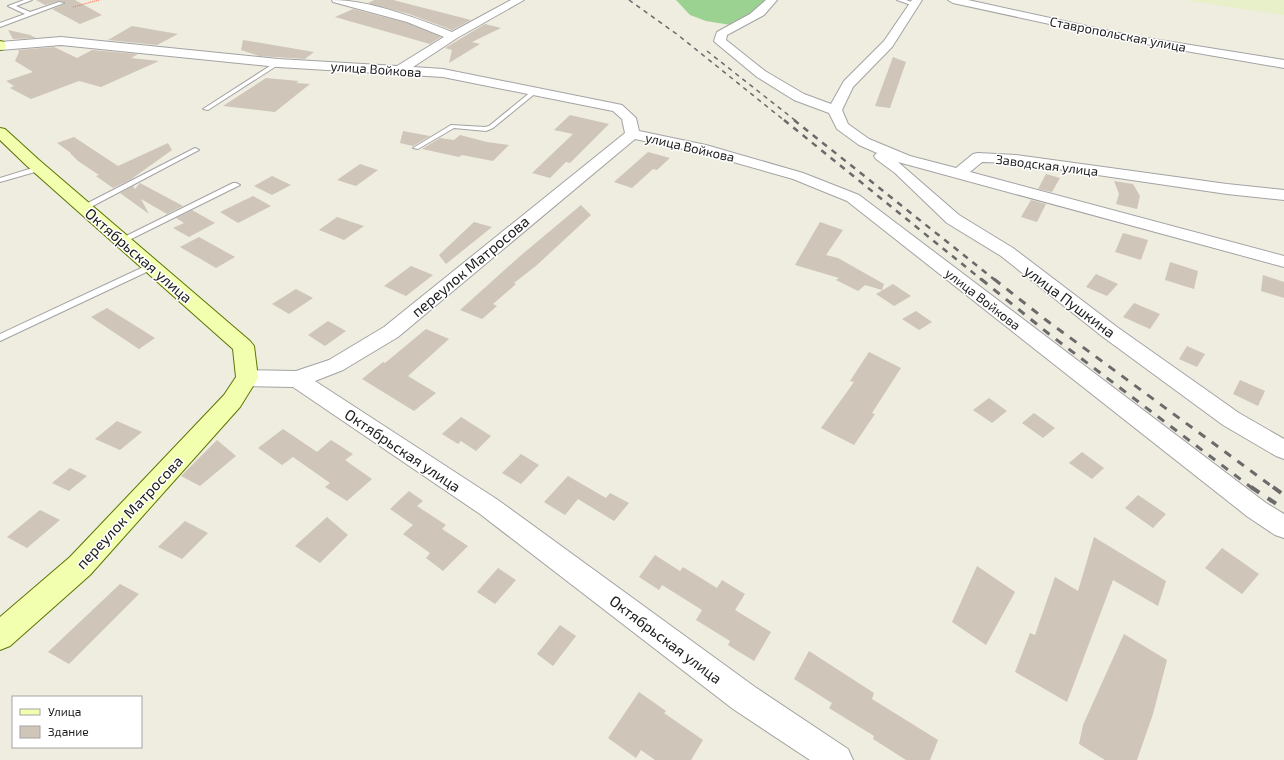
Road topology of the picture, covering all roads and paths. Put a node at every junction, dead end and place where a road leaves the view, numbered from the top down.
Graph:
1 (29, 0) edge
2 (337, 0) edge
3 (519, 0) edge
4 (772, 0) edge
5 (900, 0) edge
6 (953, 0) edge
7 (915, 2) edge
8 (61, 3) dead end
9 (29, 14) junction
10 (0, 25) edge
11 (453, 36) junction
12 (0, 46) edge
13 (278, 63) junction
14 (1284, 64) edge
15 (399, 71) junction
16 (534, 92) junction
17 (206, 109) dead end
18 (835, 110) junction
19 (0, 132) edge
20 (632, 134) junction
21 (864, 142) junction
22 (416, 148) dead end
23 (194, 150) dead end
24 (39, 168) junction
25 (960, 173) junction
26 (0, 180) edge
27 (236, 185) dead end
28 (1284, 195) edge
29 (84, 207) junction
30 (122, 240) junction
31 (1284, 262) edge
32 (152, 266) junction
33 (0, 338) edge
34 (247, 378) junction
35 (297, 379) junction
36 (1284, 450) edge
37 (1284, 527) edge
38 (0, 636) edge
39 (837, 760) edge

1 - 9 lane
2 - 11 street
3 - 11 street
4 - 18 street
5 - 7 lane
6 - 14 street, Ставропольская улица
7 - 18 street
8 - 9 lane
9 - 10 lane
11 - 15 street
12 - 13 street, улица Войкова
13 - 15 street, улица Войкова
13 - 17 lane
15 - 16 street, улица Войкова
16 - 20 street, улица Войкова
16 - 22 lane
18 - 21 street
19 - 24 main road, Октябрьская улица
20 - 35 street, переулок Матросова
20 - 37 street, улица Войкова
21 - 25 street
21 - 36 street, улица Пушкина
23 - 29 lane
24 - 26 lane
24 - 29 main road, Октябрьская улица
25 - 28 street, Заводская улица
25 - 31 street
27 - 30 lane
29 - 30 main road, Октябрьская улица
30 - 32 main road, Октябрьская улица
32 - 33 lane
32 - 34 main road, Октябрьская улица
34 - 35 street
34 - 38 main road, переулок Матросова
35 - 39 street, Октябрьская улица

